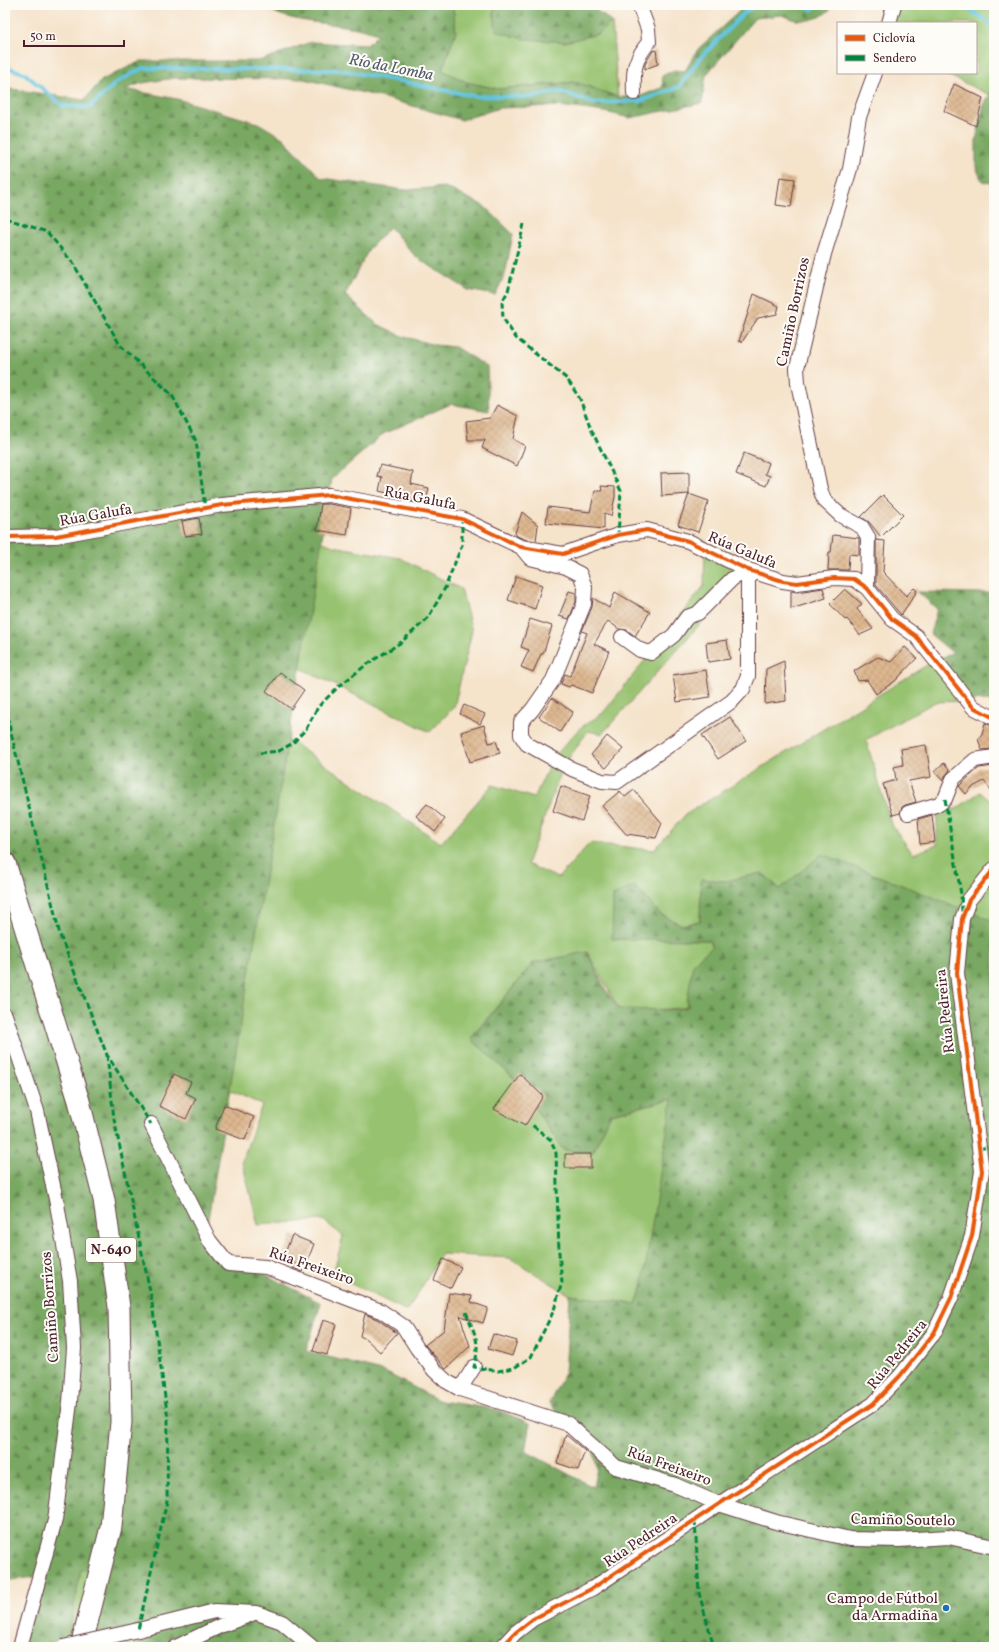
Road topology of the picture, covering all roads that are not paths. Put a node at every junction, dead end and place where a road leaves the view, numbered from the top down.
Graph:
1 (639, 5) edge
2 (894, 5) edge
3 (889, 22) edge
4 (875, 74) edge
5 (634, 93) dead end
6 (5, 537) edge
7 (521, 547) junction
8 (748, 570) junction
9 (867, 588) junction
10 (622, 637) dead end
11 (994, 718) edge
12 (994, 757) edge
13 (908, 813) dead end
14 (5, 863) edge
15 (994, 869) edge
16 (5, 1014) edge
17 (151, 1124) dead end
18 (474, 1367) dead end
19 (460, 1389) junction
20 (719, 1504) junction
21 (994, 1547) edge
22 (257, 1613) junction
23 (20, 1647) edge
24 (63, 1647) edge
25 (81, 1647) edge
26 (176, 1647) edge
27 (312, 1647) edge
28 (502, 1647) edge

1 - 5 street
2 - 3 street
4 - 9 street, Camiño Borrizos
6 - 7 street, Rúa Galufa
7 - 8 street, Rúa Galufa
7 - 8 street, Rúa Galufa
8 - 9 street, Rúa Galufa
8 - 10 street, Rúa Galufa
9 - 11 street, Rúa Galufa
12 - 13 street
14 - 25 highway, N-640
15 - 20 street, Rúa Pedreira
16 - 23 street, Camiño Borrizos
17 - 19 street, Rúa Freixeiro
18 - 19 street
19 - 20 street, Rúa Freixeiro
20 - 21 street, Camiño Soutelo
20 - 28 street, Rúa Pedreira
22 - 24 street, bridge
22 - 26 street
22 - 27 street

